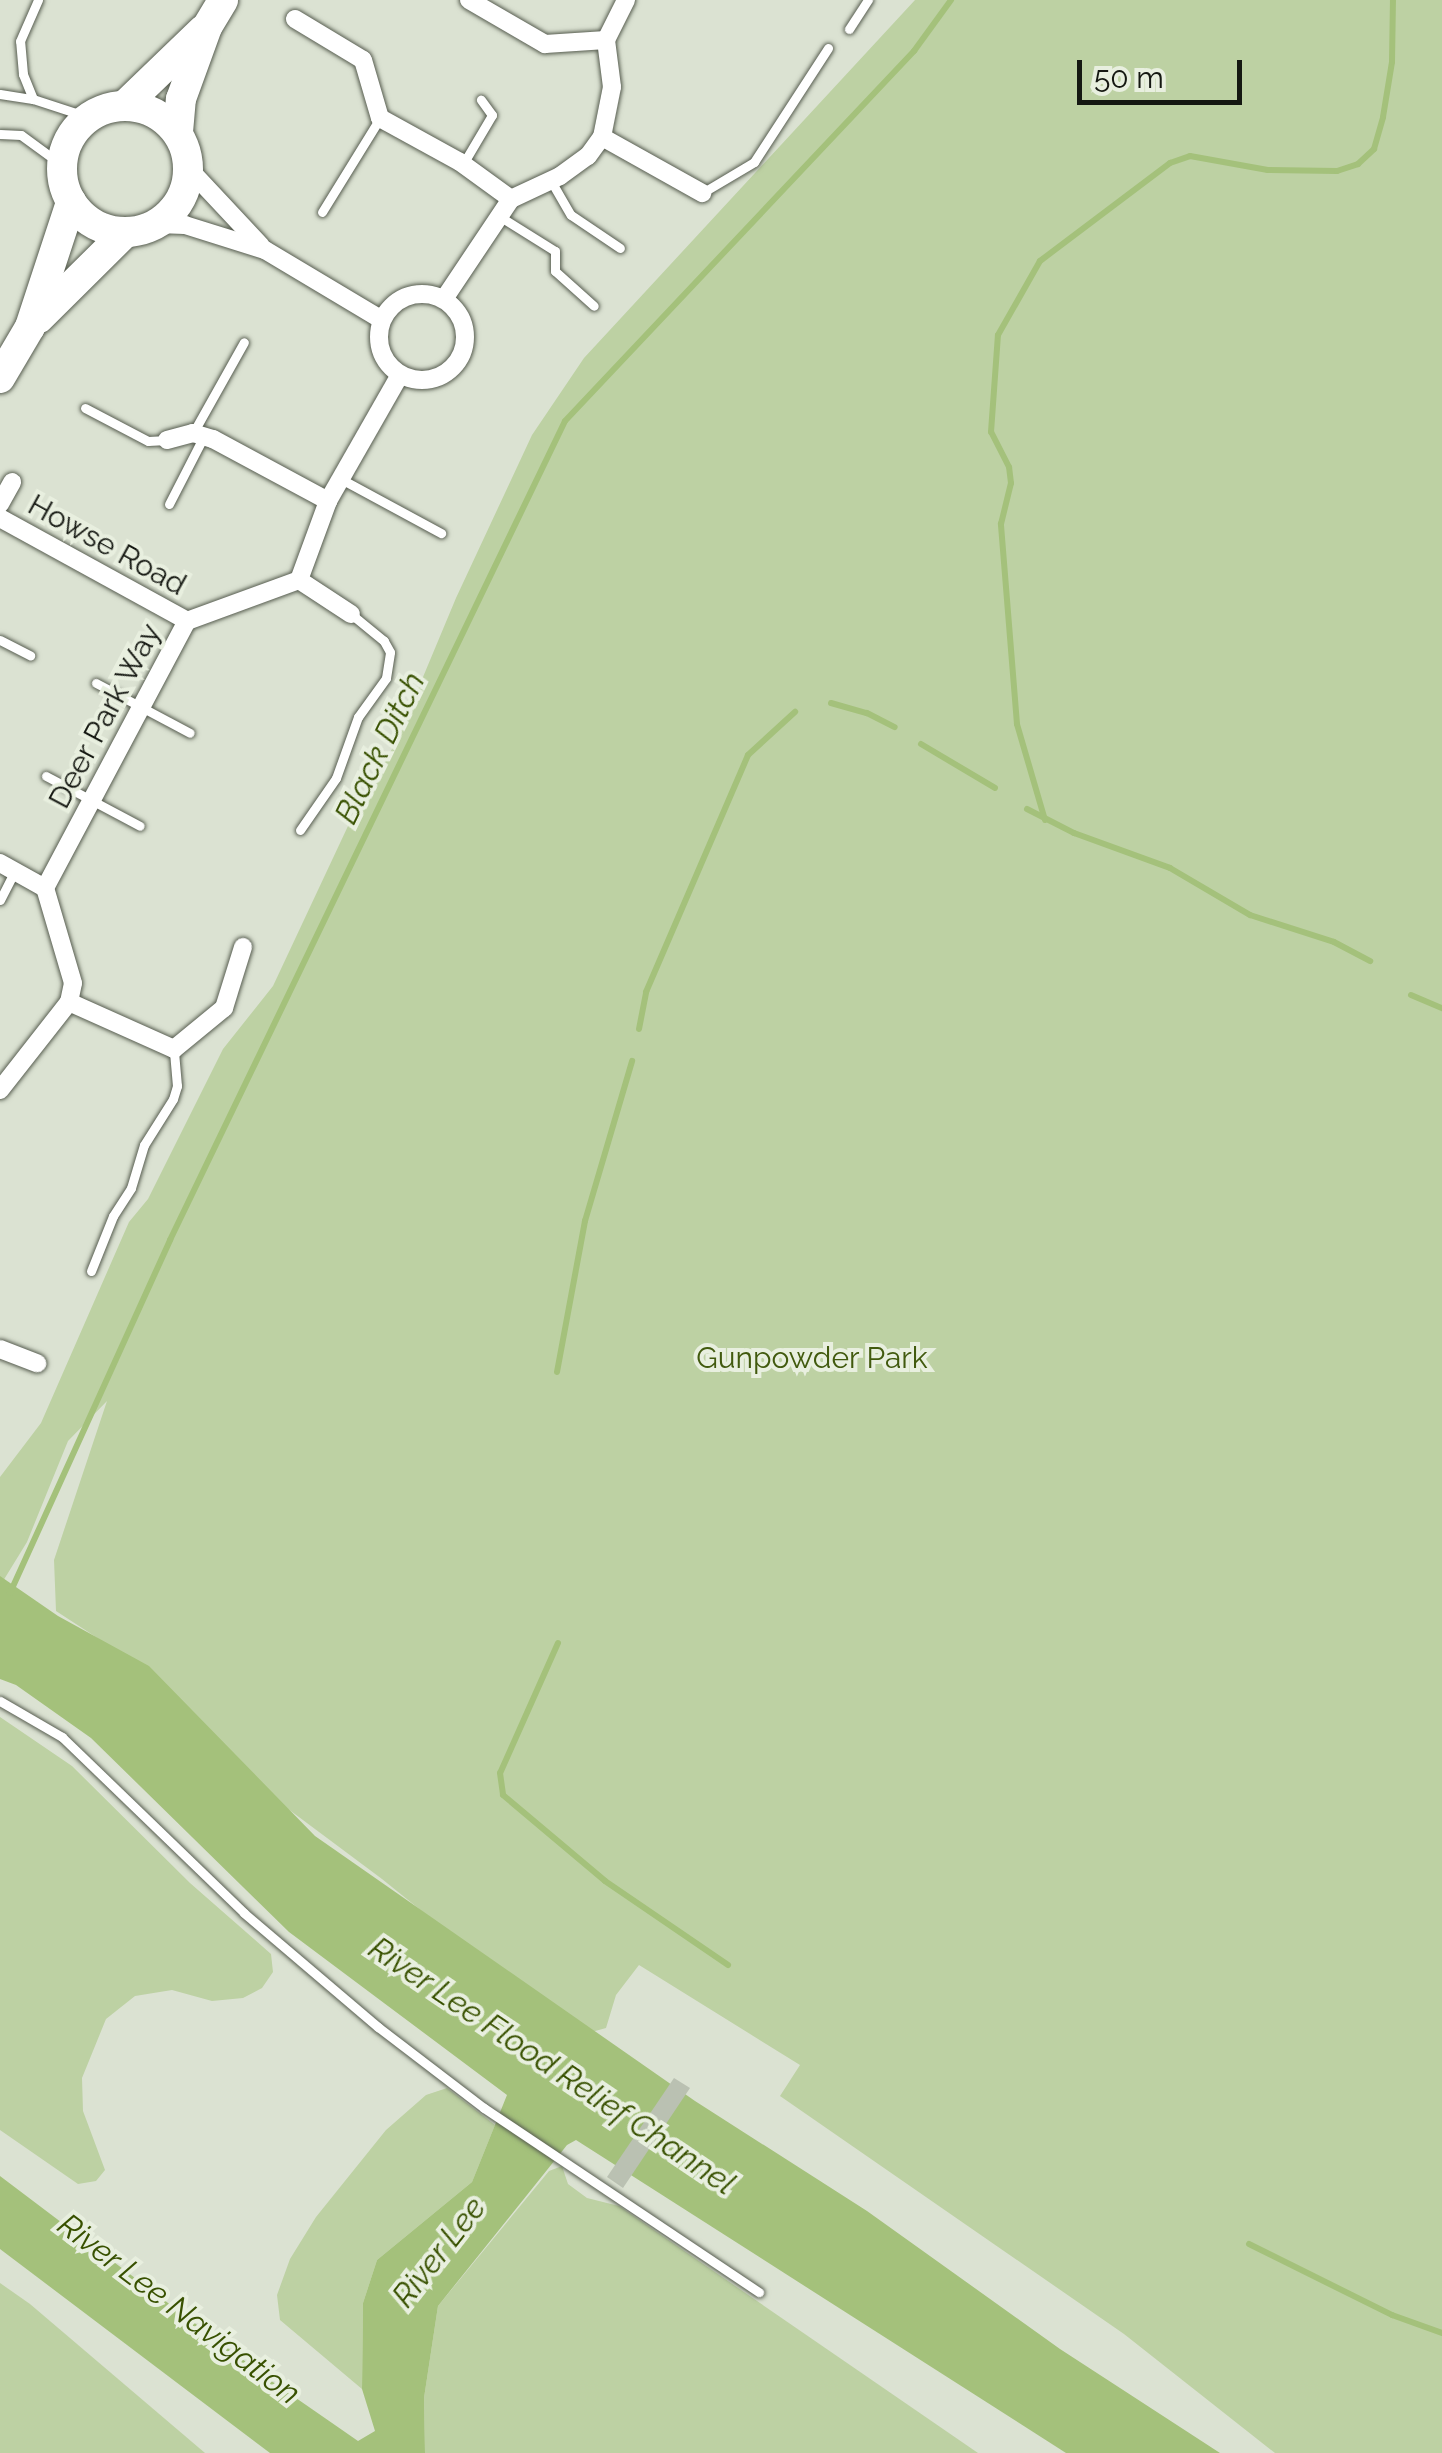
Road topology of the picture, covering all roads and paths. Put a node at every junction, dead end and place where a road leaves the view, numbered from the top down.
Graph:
1 (38, 0) edge
2 (223, 0) edge
3 (469, 0) edge
4 (626, 0) edge
5 (868, 0) edge
6 (295, 20) dead end
7 (207, 27) junction
8 (849, 28) dead end
9 (606, 40) junction
10 (828, 48) dead end
11 (0, 94) edge
12 (33, 99) junction
13 (481, 100) dead end
14 (124, 105) junction
15 (88, 117) junction
16 (380, 118) junction
17 (178, 132) junction
18 (0, 134) edge
19 (602, 137) junction
20 (462, 164) junction
21 (62, 165) junction
22 (189, 169) junction
23 (551, 182) junction
24 (702, 193) joint
25 (510, 199) junction
26 (71, 202) junction
27 (322, 212) dead end
28 (499, 216) junction
29 (157, 224) junction
30 (126, 232) junction
31 (620, 248) dead end
32 (265, 250) junction
33 (444, 299) junction
34 (594, 306) dead end
35 (382, 320) junction
36 (30, 327) junction
37 (244, 342) dead end
38 (400, 375) junction
39 (0, 378) edge
40 (84, 408) dead end
41 (198, 434) junction
42 (167, 440) joint
43 (341, 479) junction
44 (12, 482) dead end
45 (328, 501) junction
46 (0, 504) edge
47 (169, 504) dead end
48 (0, 518) edge
49 (441, 533) dead end
50 (298, 580) junction
51 (350, 614) joint
52 (187, 621) junction
53 (0, 640) edge
54 (30, 655) dead end
55 (96, 683) dead end
56 (140, 707) junction
57 (190, 733) dead end
58 (46, 776) dead end
59 (91, 800) junction
60 (140, 826) dead end
61 (300, 830) dead end
62 (8, 867) edge
63 (45, 888) junction
64 (0, 900) edge
65 (244, 947) dead end
66 (69, 1002) junction
67 (174, 1049) junction
68 (0, 1090) edge
69 (91, 1271) dead end
70 (0, 1349) edge
71 (36, 1363) dead end
72 (0, 1701) edge
73 (759, 2292) dead end

1 - 12 lane
2 - 7 main road
3 - 9 street
4 - 9 street
5 - 8 lane
6 - 16 street
7 - 14 main road
7 - 17 main road
9 - 19 street
10 - 24 lane
11 - 12 lane
12 - 15 lane
13 - 20 lane
14 - 15 main road
14 - 17 main road
15 - 21 main road
16 - 20 street
16 - 27 lane
17 - 22 main road
18 - 21 lane
19 - 23 street
19 - 24 street
20 - 25 street
21 - 26 main road
22 - 29 main road
22 - 32 street
23 - 25 street
23 - 31 lane
25 - 28 street
26 - 30 main road
26 - 36 main road
28 - 33 street
28 - 34 lane
29 - 30 main road
29 - 32 street
30 - 36 main road
32 - 35 street
33 - 35 street
33 - 38 street
35 - 38 street
36 - 39 main road
37 - 41 lane
38 - 43 street
40 - 42 lane
41 - 42 street
41 - 45 street
41 - 47 lane
43 - 45 street
43 - 49 lane
44 - 46 street, Howse Road
45 - 50 street
48 - 52 street, Howse Road
50 - 51 street
50 - 52 street, Deer Park Way
51 - 61 lane
52 - 56 street, Deer Park Way
53 - 54 lane
55 - 56 lane
56 - 57 lane
56 - 59 street, Deer Park Way
58 - 59 lane
59 - 60 lane
59 - 63 street, Deer Park Way
62 - 63 street
62 - 64 lane
63 - 66 street
65 - 67 street
66 - 67 street
66 - 68 street
67 - 69 lane
70 - 71 street
72 - 73 lane

